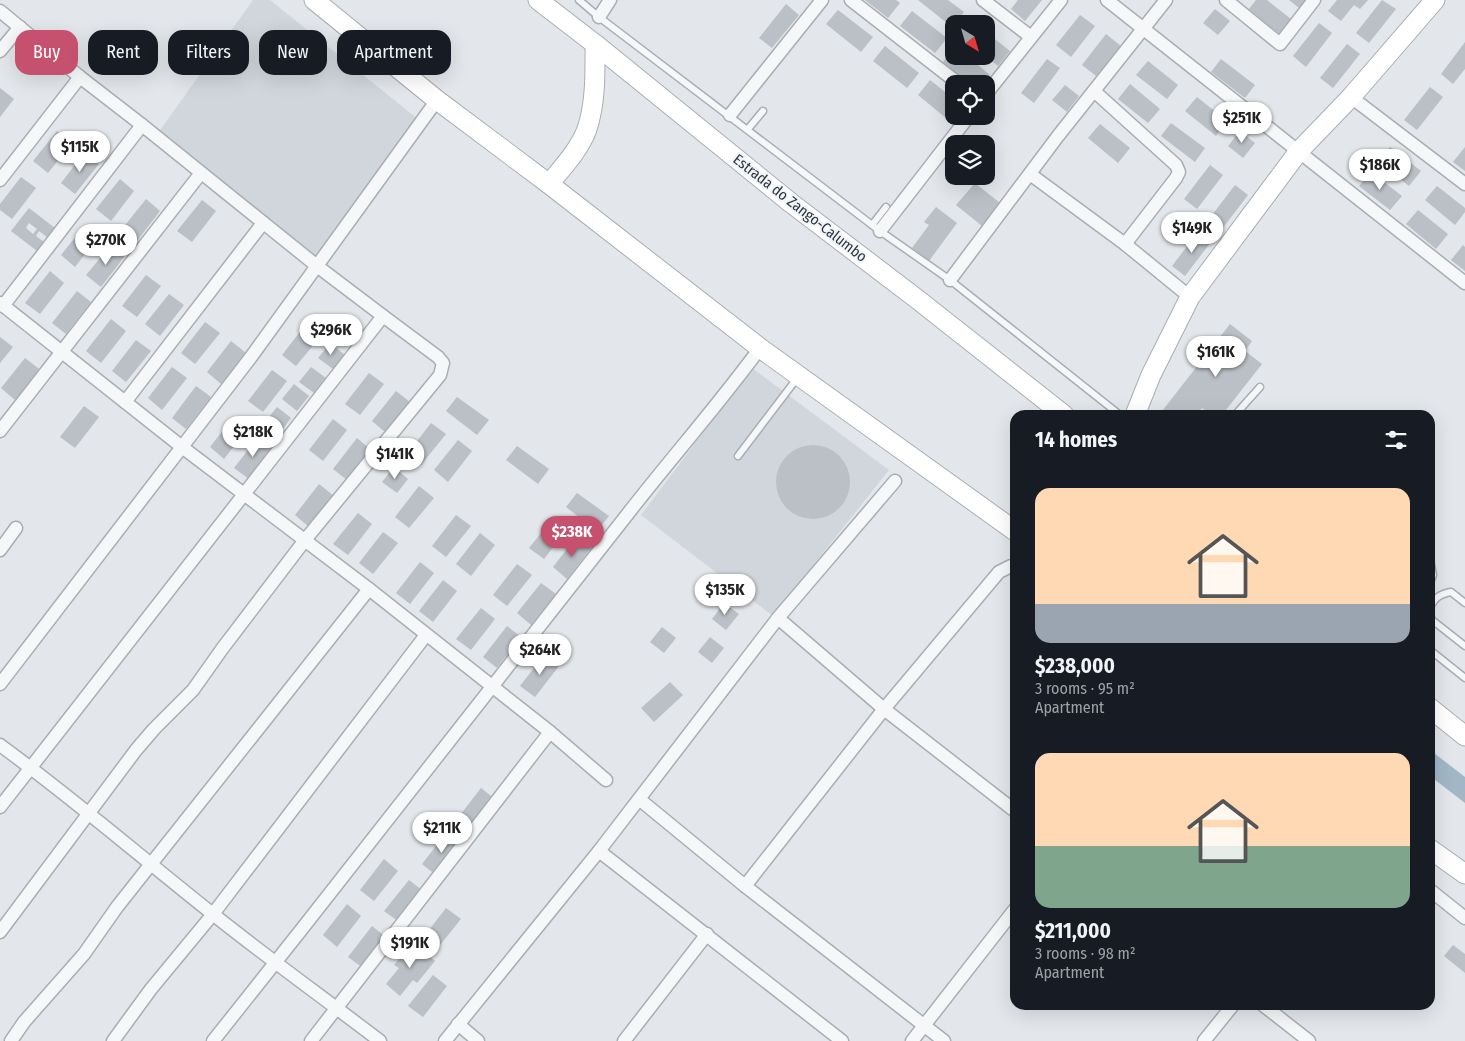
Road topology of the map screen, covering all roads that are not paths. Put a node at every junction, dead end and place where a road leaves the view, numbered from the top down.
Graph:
1 (314, 0) edge
2 (538, 0) edge
3 (579, 0) edge
4 (610, 0) edge
5 (822, 0) edge
6 (851, 0) edge
7 (983, 0) edge
8 (1061, 0) edge
9 (1108, 0) edge
10 (1166, 0) edge
11 (1226, 0) edge
12 (1314, 0) edge
13 (1427, 2) edge
14 (0, 11) edge
15 (600, 17) junction
16 (20, 27) junction
17 (1144, 29) junction
18 (1031, 37) junction
19 (595, 44) junction
20 (0, 51) edge
21 (947, 75) edge
22 (80, 77) junction
23 (995, 83) edge
24 (1094, 91) junction
25 (1351, 97) junction
26 (437, 100) junction
27 (763, 111) dead end
28 (730, 115) junction
29 (142, 125) junction
30 (962, 125) edge
31 (748, 129) junction
32 (1299, 152) junction
33 (202, 173) junction
34 (1030, 174) junction
35 (0, 180) edge
36 (549, 184) junction
37 (1465, 184) edge
38 (886, 207) dead end
39 (263, 223) junction
40 (876, 228) junction
41 (1125, 244) junction
42 (317, 266) junction
43 (950, 280) junction
44 (1465, 283) edge
45 (1190, 297) junction
46 (1, 305) edge
47 (383, 316) junction
48 (760, 348) junction
49 (62, 352) junction
50 (799, 375) junction
51 (1260, 387) dead end
52 (125, 402) junction
53 (1058, 410) edge
54 (1114, 410) edge
55 (1137, 410) edge
56 (1239, 410) edge
57 (0, 432) edge
58 (182, 447) junction
59 (738, 456) dead end
60 (895, 481) dead end
61 (244, 493) junction
62 (1010, 527) edge
63 (16, 528) dead end
64 (305, 540) junction
65 (0, 550) edge
66 (1010, 566) edge
67 (369, 589) junction
68 (1435, 600) edge
69 (1465, 603) edge
70 (778, 618) junction
71 (1435, 622) edge
72 (426, 635) junction
73 (1465, 646) edge
74 (1435, 654) edge
75 (1465, 678) edge
76 (0, 684) edge
77 (493, 687) junction
78 (884, 709) junction
79 (1435, 712) edge
80 (550, 732) junction
81 (1465, 736) edge
82 (0, 745) edge
83 (31, 768) junction
84 (606, 780) dead end
85 (639, 799) junction
86 (0, 807) edge
87 (1010, 807) edge
88 (90, 813) junction
89 (600, 851) junction
90 (1435, 853) edge
91 (151, 864) junction
92 (1465, 874) edge
93 (745, 886) junction
94 (1435, 894) edge
95 (213, 914) junction
96 (1010, 915) edge
97 (1465, 918) edge
98 (0, 932) edge
99 (707, 934) junction
100 (275, 963) junction
101 (337, 1008) junction
102 (1229, 1010) edge
103 (1269, 1010) edge
104 (458, 1024) junction
105 (924, 1026) junction
106 (0, 1033) edge
107 (11, 1041) edge
108 (113, 1041) edge
109 (213, 1041) edge
110 (311, 1041) edge
111 (380, 1041) edge
112 (445, 1041) edge
113 (478, 1041) edge
114 (624, 1041) edge
115 (842, 1041) edge
116 (912, 1041) edge
117 (944, 1041) edge
118 (1204, 1041) edge
119 (1309, 1041) edge

1 - 26 main road
2 - 19 main road, Estrada do Zango-Calumbo
3 - 15 lane
4 - 15 street
5 - 28 street
6 - 21 street
7 - 18 street
8 - 18 street
9 - 17 street
10 - 17 street
11 - 12 street
13 - 25 main road
14 - 16 street
15 - 28 lane
16 - 20 street
16 - 22 street
17 - 24 street
17 - 32 street
18 - 23 street
19 - 36 main road
19 - 53 main road, Estrada do Zango-Calumbo
22 - 29 street
22 - 35 street
24 - 34 street
24 - 41 street
25 - 32 main road
25 - 37 street
26 - 36 main road
26 - 42 street
27 - 31 lane
28 - 31 lane
29 - 33 street
29 - 46 street
30 - 40 street
31 - 40 lane
32 - 44 street
32 - 45 main road
33 - 39 street
33 - 49 street
34 - 41 street
34 - 43 street
36 - 48 main road
38 - 40 lane
39 - 42 street
39 - 52 street
40 - 43 lane
41 - 45 street
42 - 47 street
42 - 58 street
43 - 54 lane
45 - 55 main road
46 - 49 street
47 - 61 street
47 - 64 street
48 - 50 main road
48 - 77 street
49 - 52 street
49 - 57 street
50 - 59 lane
50 - 62 main road
51 - 56 lane
52 - 58 street
58 - 61 street
58 - 76 street
60 - 70 street
61 - 64 street
61 - 83 street
63 - 65 street
64 - 67 street
64 - 88 street
66 - 78 street
67 - 72 street
67 - 91 street
68 - 69 lane
70 - 78 street
70 - 85 street
71 - 73 lane
72 - 77 street
72 - 95 street
74 - 75 lane
77 - 80 street
77 - 100 street
78 - 87 street
78 - 93 street
79 - 81 main road
80 - 84 street
80 - 101 street
82 - 83 street
83 - 86 street
83 - 88 street
85 - 89 street
85 - 93 street
88 - 91 street
88 - 98 street
89 - 99 street
89 - 104 street
90 - 92 main road
91 - 95 street
91 - 107 street
93 - 105 street
94 - 97 street
95 - 100 street
95 - 108 street
96 - 105 street
99 - 114 street
99 - 115 street
100 - 101 street
100 - 109 street
101 - 110 street
101 - 111 street
102 - 118 street
103 - 119 street
104 - 112 street
104 - 113 street
105 - 116 street
105 - 117 street
106 - 107 street

